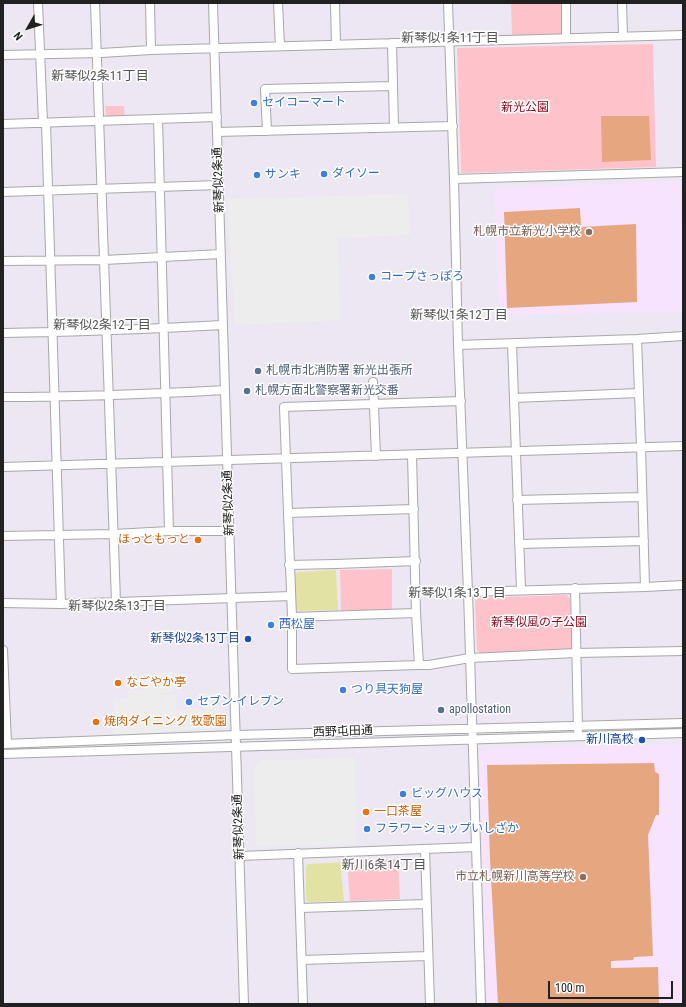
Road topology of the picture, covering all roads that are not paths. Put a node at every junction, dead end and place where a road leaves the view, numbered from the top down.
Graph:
1 (38, 3) edge
2 (96, 3) edge
3 (150, 3) edge
4 (213, 3) edge
5 (278, 3) edge
6 (335, 3) edge
7 (448, 3) edge
8 (566, 3) edge
9 (622, 3) edge
10 (683, 35) edge
11 (623, 36) junction
12 (566, 38) junction
13 (449, 42) junction
14 (392, 43) junction
15 (336, 45) junction
16 (280, 46) junction
17 (214, 48) junction
18 (151, 50) junction
19 (97, 53) junction
20 (40, 54) junction
21 (3, 55) edge
22 (393, 86) junction
23 (217, 117) junction
24 (158, 119) junction
25 (100, 120) junction
26 (44, 123) junction
27 (3, 124) edge
28 (453, 126) junction
29 (394, 127) junction
30 (266, 131) junction
31 (217, 132) junction
32 (683, 172) edge
33 (454, 179) junction
34 (219, 185) junction
35 (159, 187) junction
36 (102, 189) junction
37 (48, 191) junction
38 (3, 192) edge
39 (221, 254) junction
40 (161, 257) junction
41 (51, 260) junction
42 (104, 260) junction
43 (3, 261) edge
44 (223, 325) junction
45 (163, 329) junction
46 (107, 330) junction
47 (53, 332) junction
48 (3, 333) edge
49 (683, 336) edge
50 (637, 339) junction
51 (512, 344) junction
52 (458, 345) junction
53 (373, 382) dead end
54 (225, 390) junction
55 (165, 393) junction
56 (639, 393) junction
57 (109, 395) junction
58 (3, 397) edge
59 (55, 397) junction
60 (514, 398) junction
61 (461, 401) junction
62 (374, 404) junction
63 (683, 446) edge
64 (641, 448) junction
65 (516, 452) junction
66 (463, 453) junction
67 (412, 455) junction
68 (376, 456) junction
69 (286, 459) junction
70 (228, 461) junction
71 (167, 463) junction
72 (112, 464) junction
73 (57, 466) junction
74 (3, 467) edge
75 (642, 497) junction
76 (518, 500) junction
77 (414, 509) junction
78 (288, 513) junction
79 (169, 531) junction
80 (230, 531) junction
81 (114, 534) junction
82 (59, 535) junction
83 (3, 536) edge
84 (644, 541) junction
85 (519, 544) junction
86 (416, 561) junction
87 (289, 565) junction
88 (683, 584) edge
89 (645, 587) junction
90 (575, 588) junction
91 (521, 590) junction
92 (468, 592) junction
93 (290, 596) junction
94 (232, 598) junction
95 (116, 602) junction
96 (3, 603) edge
97 (62, 604) junction
98 (416, 613) junction
99 (292, 617) junction
100 (3, 650) edge
101 (683, 651) edge
102 (576, 653) junction
103 (470, 658) junction
104 (419, 665) junction
105 (683, 723) edge
106 (578, 726) junction
107 (472, 729) junction
108 (683, 733) edge
109 (236, 735) junction
110 (578, 737) junction
111 (472, 740) junction
112 (5, 744) edge
113 (236, 746) junction
114 (3, 754) edge
115 (476, 847) junction
116 (425, 849) junction
117 (298, 853) junction
118 (240, 856) junction
119 (426, 904) junction
120 (300, 908) junction
121 (428, 956) junction
122 (302, 960) junction
123 (244, 1004) edge
124 (303, 1004) edge
125 (430, 1004) edge
126 (481, 1004) edge

1 - 20 street
2 - 19 street
3 - 18 street
4 - 17 street, 新琴似2条通
5 - 16 street
6 - 15 street
7 - 13 street
8 - 12 street
9 - 11 street
10 - 11 street
11 - 12 street
12 - 13 street
13 - 14 street
13 - 28 street
14 - 15 street
14 - 22 street
15 - 16 street
16 - 17 street
17 - 18 street
17 - 23 street, 新琴似2条通
18 - 19 street
19 - 20 street
19 - 25 street
20 - 21 street
20 - 26 street
22 - 29 street
22 - 30 street
23 - 24 street
23 - 31 street, 新琴似2条通
24 - 25 street
24 - 35 street
25 - 26 street
25 - 36 street
26 - 27 street
26 - 37 street
28 - 29 street
28 - 33 street
29 - 30 street
30 - 31 street
31 - 34 street, 新琴似2条通
32 - 33 street
33 - 52 street
34 - 35 street
34 - 39 street, 新琴似2条通
35 - 36 street
35 - 40 street
36 - 37 street
36 - 42 street
37 - 38 street
37 - 41 street
39 - 40 street
39 - 44 street, 新琴似2条通
40 - 42 street
40 - 45 street
41 - 42 street
41 - 43 street
41 - 47 street
42 - 46 street
44 - 45 street
44 - 54 street, 新琴似2条通
45 - 46 street
45 - 55 street
46 - 47 street
46 - 57 street
47 - 48 street
47 - 59 street
49 - 50 street
50 - 51 street
50 - 56 street
51 - 52 street
51 - 60 street
52 - 61 street
53 - 62 street
54 - 55 street
54 - 70 street, 新琴似2条通
55 - 57 street
55 - 71 street
56 - 60 street
56 - 64 street
57 - 59 street
57 - 72 street
58 - 59 street
59 - 73 street
60 - 65 street
61 - 62 street
61 - 66 street
62 - 68 street
62 - 69 street
63 - 64 street
64 - 65 street
64 - 75 street
65 - 66 street
65 - 76 street
66 - 67 street
66 - 92 street
67 - 68 street
67 - 77 street
68 - 69 street
69 - 70 street
69 - 78 street
70 - 71 street
70 - 80 street, 新琴似2条通
71 - 72 street
71 - 79 street
72 - 73 street
72 - 81 street
73 - 74 street
73 - 82 street
75 - 76 street
75 - 84 street
76 - 85 street
77 - 78 street
77 - 86 street
78 - 87 street
79 - 80 street
79 - 81 street
80 - 94 street, 新琴似2条通
81 - 82 street
81 - 95 street
82 - 83 street
82 - 97 street
84 - 85 street
84 - 89 street
85 - 91 street
86 - 87 street
86 - 98 street
87 - 93 street
88 - 89 street
89 - 90 street
90 - 91 street
90 - 102 street
91 - 92 street
92 - 103 street
93 - 94 street
93 - 99 street
94 - 95 street
94 - 109 street, 新琴似2条通
95 - 97 street
96 - 97 street
98 - 99 street
98 - 104 street
99 - 104 street
100 - 112 street
101 - 102 street
102 - 103 street
102 - 106 street
103 - 104 street
103 - 107 street
105 - 106 street, 西野屯田通
106 - 107 street, 西野屯田通
106 - 110 street
107 - 109 street, 西野屯田通
107 - 111 street
108 - 110 street, 西野屯田通
109 - 112 street, 西野屯田通
109 - 113 street, 新琴似2条通
110 - 111 street, 西野屯田通
111 - 113 street, 西野屯田通
111 - 115 street
113 - 114 street, 西野屯田通
113 - 118 street, 新琴似2条通
115 - 116 street
115 - 126 street
116 - 117 street
116 - 119 street
117 - 118 street
117 - 120 street
118 - 123 street, 新琴似2条通
119 - 120 street
119 - 121 street
120 - 122 street
121 - 122 street
121 - 125 street
122 - 124 street

